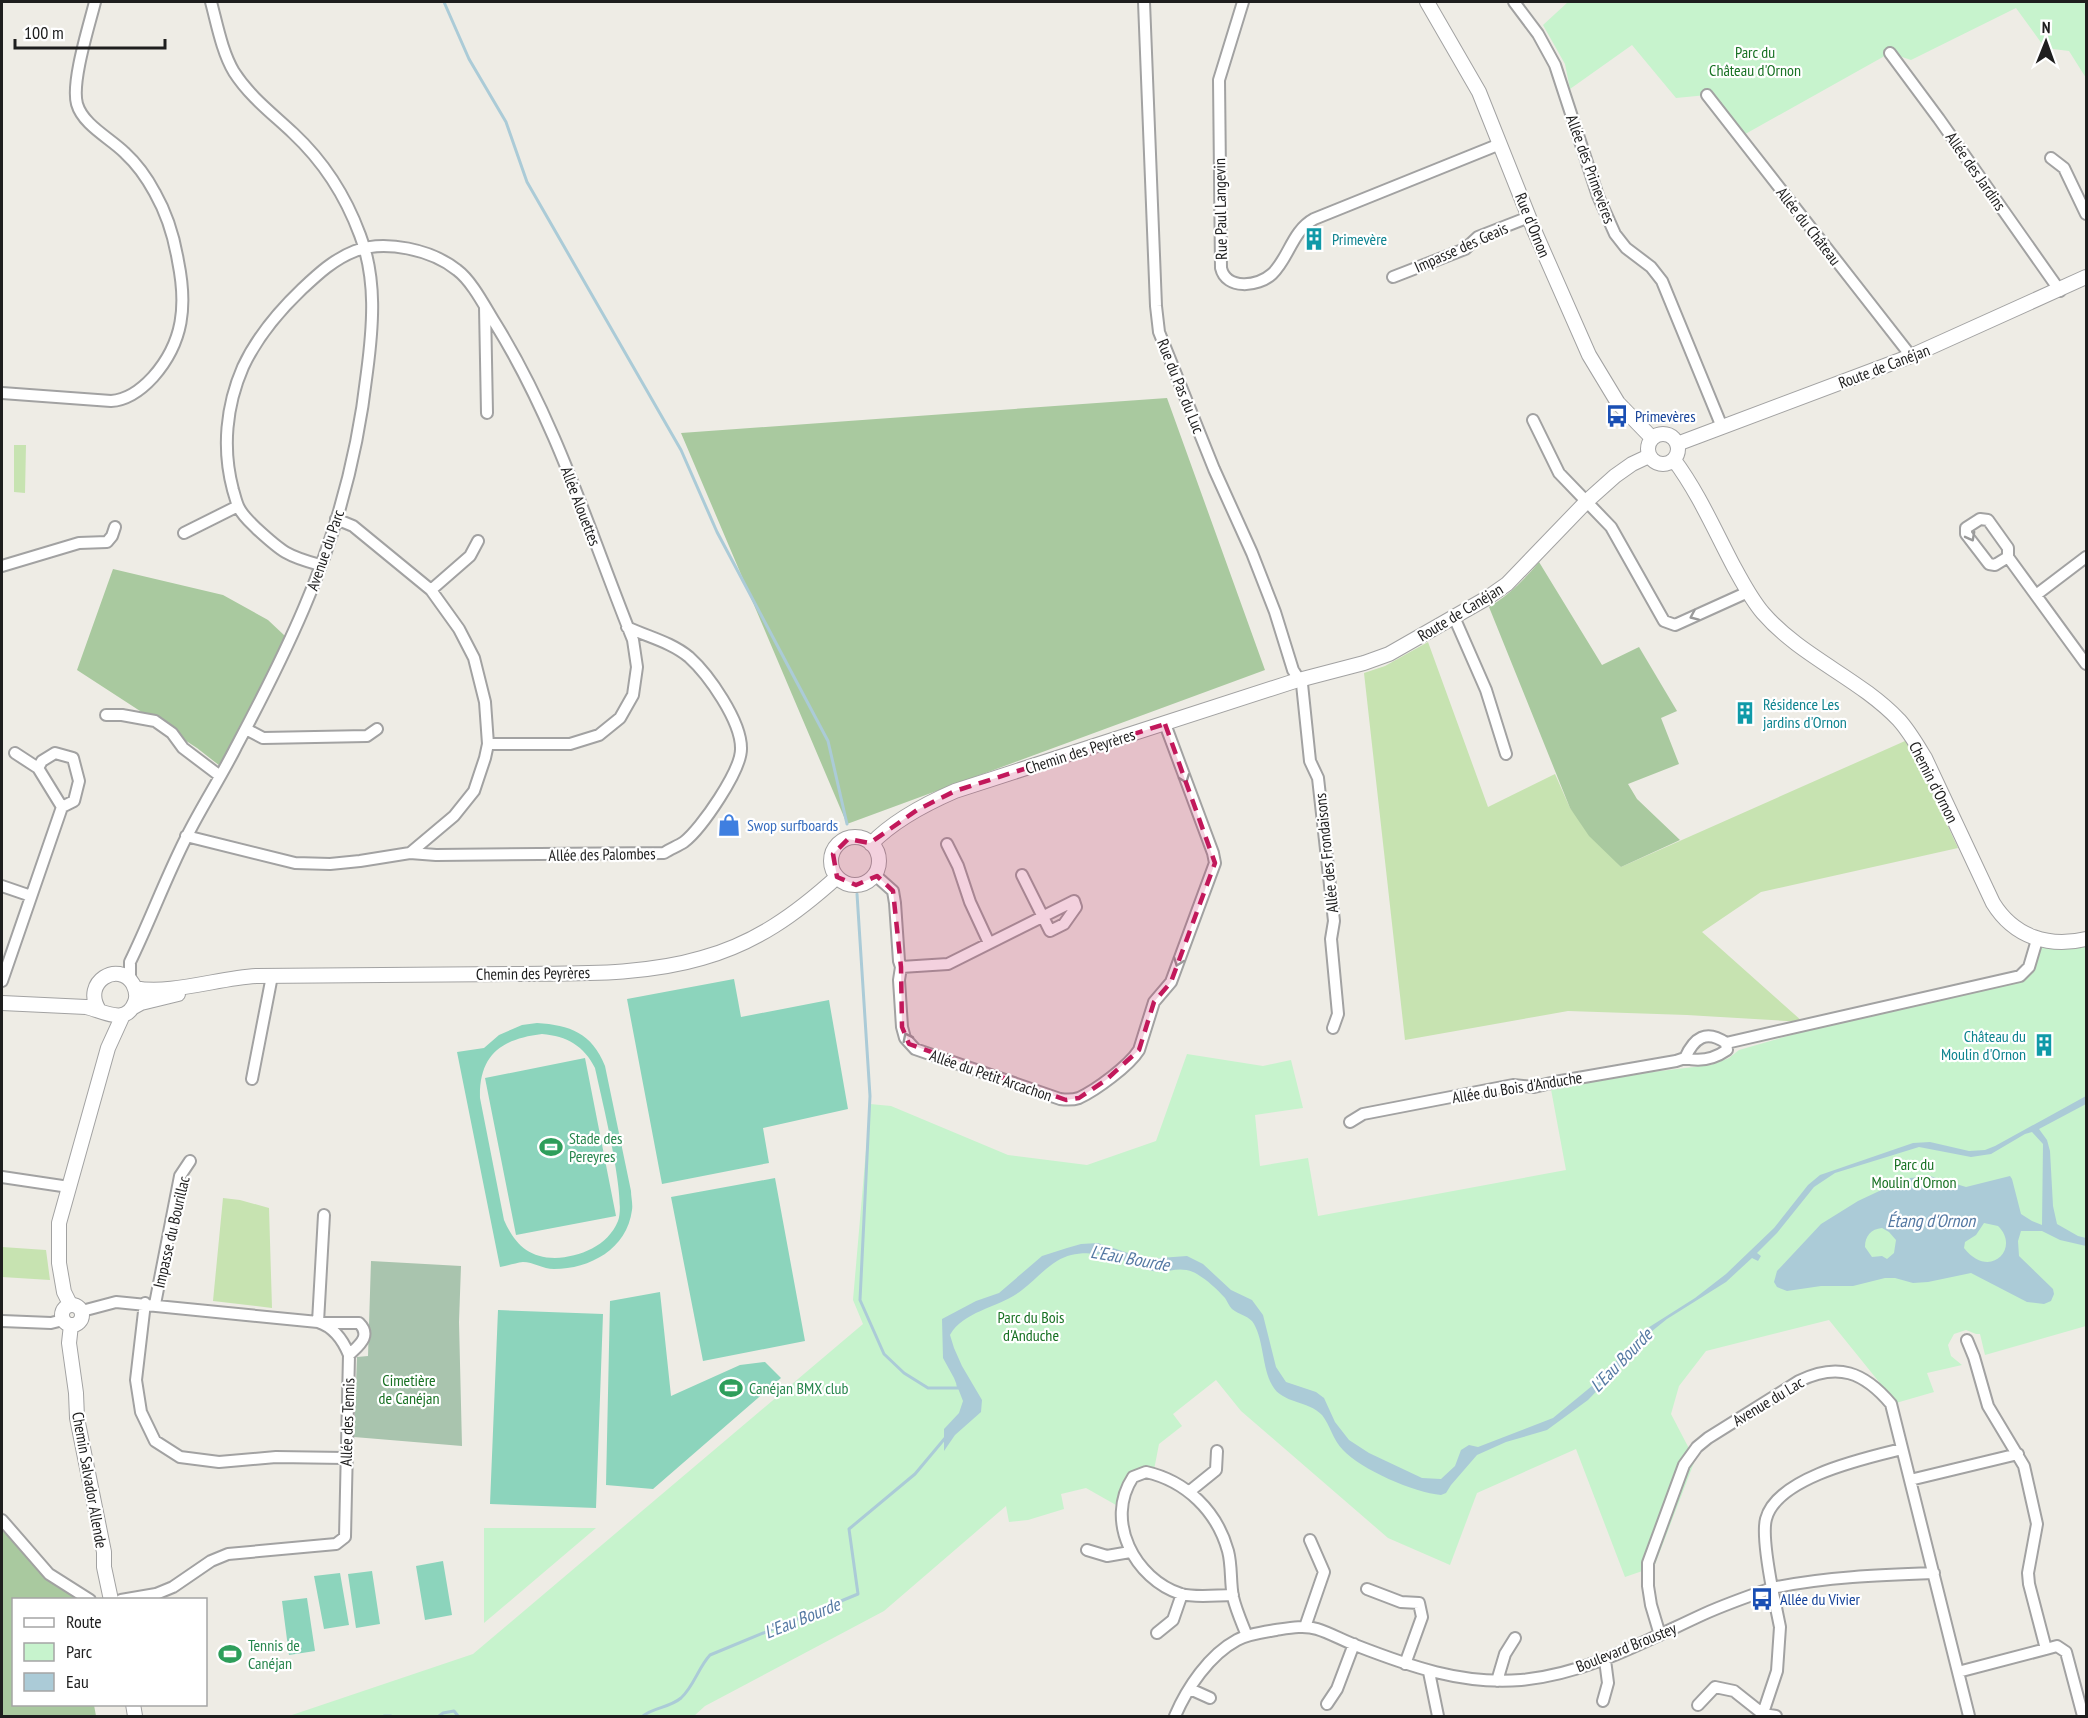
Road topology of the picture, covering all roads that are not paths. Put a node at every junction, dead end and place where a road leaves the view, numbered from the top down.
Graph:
1 (95, 2) edge
2 (211, 2) edge
3 (1144, 2) edge
4 (1243, 2) edge
5 (1427, 2) edge
6 (1515, 2) edge
7 (1890, 53) dead end
8 (1707, 95) dead end
9 (1500, 144) junction
10 (2051, 158) dead end
11 (2086, 214) edge
12 (1529, 217) junction
13 (365, 248) junction
14 (1393, 277) dead end
15 (2086, 277) edge
16 (2060, 291) junction
17 (485, 307) junction
18 (1911, 356) junction
19 (2, 393) edge
20 (487, 413) dead end
21 (1533, 420) dead end
22 (1722, 427) junction
23 (1653, 438) junction
24 (1677, 444) junction
25 (1649, 456) junction
26 (1674, 459) junction
27 (1587, 501) junction
28 (238, 506) junction
29 (336, 519) junction
30 (115, 527) dead end
31 (184, 533) dead end
32 (478, 541) dead end
33 (2086, 556) edge
34 (2008, 557) junction
35 (320, 565) junction
36 (2, 566) edge
37 (431, 590) junction
38 (1748, 592) junction
39 (2036, 595) junction
40 (1454, 617) junction
41 (627, 627) junction
42 (2086, 664) edge
43 (1299, 680) junction
44 (106, 715) dead end
45 (1165, 724) junction
46 (246, 729) junction
47 (377, 729) dead end
48 (488, 744) junction
49 (15, 753) dead end
50 (1506, 754) dead end
51 (38, 768) junction
52 (220, 776) junction
53 (62, 807) junction
54 (186, 836) junction
55 (871, 844) junction
56 (947, 844) dead end
57 (410, 853) junction
58 (875, 875) junction
59 (1022, 875) dead end
60 (837, 877) junction
61 (2, 886) edge
62 (31, 896) junction
63 (2086, 939) edge
64 (2037, 940) junction
65 (989, 943) junction
66 (129, 962) junction
67 (902, 967) junction
68 (112, 974) junction
69 (272, 976) junction
70 (2, 981) edge
71 (133, 984) junction
72 (205, 984) junction
73 (94, 991) junction
74 (2, 1003) edge
75 (48, 1004) junction
76 (101, 1011) junction
77 (127, 1011) junction
78 (1333, 1028) dead end
79 (1726, 1043) junction
80 (108, 1048) junction
81 (1685, 1058) junction
82 (252, 1079) dead end
83 (1350, 1122) dead end
84 (190, 1161) dead end
85 (2, 1177) edge
86 (69, 1187) junction
87 (324, 1215) dead end
88 (150, 1304) junction
89 (76, 1308) junction
90 (2, 1321) edge
91 (320, 1322) junction
92 (67, 1323) junction
93 (1967, 1340) dead end
94 (349, 1355) junction
95 (1902, 1449) junction
96 (1216, 1452) dead end
97 (2018, 1454) junction
98 (345, 1458) junction
99 (1910, 1480) junction
100 (1190, 1491) junction
101 (2, 1520) edge
102 (1310, 1540) dead end
103 (1087, 1550) dead end
104 (1130, 1552) junction
105 (1934, 1573) junction
106 (1772, 1588) junction
107 (1367, 1589) dead end
108 (1182, 1594) junction
109 (1233, 1595) junction
110 (88, 1598) edge
111 (111, 1598) edge
112 (128, 1598) edge
113 (1305, 1627) junction
114 (1157, 1633) dead end
115 (1660, 1635) junction
116 (1247, 1636) junction
117 (1515, 1638) dead end
118 (1354, 1644) junction
119 (2046, 1649) junction
120 (1605, 1660) junction
121 (1406, 1664) junction
122 (1430, 1672) junction
123 (1958, 1672) junction
124 (1497, 1681) junction
125 (1190, 1689) junction
126 (2082, 1697) edge
127 (1210, 1698) dead end
128 (1603, 1701) dead end
129 (1327, 1704) dead end
130 (1698, 1705) dead end
131 (1762, 1715) edge
132 (2086, 1715) edge
133 (1175, 1716) edge
134 (1438, 1716) edge
135 (1776, 1716) edge
136 (1969, 1716) edge

1 - 19 street
2 - 13 street, Avenue du Parc
3 - 43 street, Rue du Pas du Luc
4 - 9 street, Rue Paul Langevin
5 - 9 street, Rue d'Ornon
6 - 22 street, Allée des Primevères
7 - 16 street, Allée des Jardins
8 - 18 street, Allée du Château
9 - 12 street, Rue d'Ornon
10 - 11 street
12 - 14 street, Impasse des Geais
12 - 23 street, Rue d'Ornon
13 - 17 street, Allée Alouettes
13 - 28 street
13 - 29 street, Avenue du Parc
15 - 16 street, Route de Canéjan
16 - 18 street, Route de Canéjan
17 - 20 street
17 - 41 street, Allée Alouettes
18 - 22 street, Route de Canéjan
21 - 27 street
22 - 24 street, Route de Canéjan
23 - 24 street
23 - 25 street
24 - 26 street
25 - 26 street
25 - 27 street, Route de Canéjan
26 - 38 street, Chemin d'Ornon
38 -> 27 street
27 - 40 street, Route de Canéjan
28 - 31 street
28 - 35 street
29 - 35 street, Avenue du Parc
29 - 37 street
30 - 36 street
32 - 37 street
33 - 39 street
34 -> 34 street
34 - 39 street
35 - 46 street, Avenue du Parc
37 - 48 street
38 - 64 street, Chemin d'Ornon
39 - 42 street
40 - 43 street, Route de Canéjan
40 - 50 street
41 - 48 street, Allée Alouettes
41 - 57 street, Allée des Palombes
43 - 45 street, Chemin des Peyrères
43 - 78 street, Allée des Frondaisons
44 - 52 street
45 - 55 street, Chemin des Peyrères
45 -> 67 street, Allée du Petit Arcachon
46 - 47 street
46 - 52 street, Avenue du Parc
48 - 57 street
49 - 51 street
51 - 53 street
51 - 53 street
52 - 54 street, Avenue du Parc
53 - 62 street
54 - 57 street, Allée des Palombes
54 - 66 street, Avenue du Parc
55 - 58 street
55 - 60 street
56 - 65 street
58 - 60 street
58 - 67 street, Allée du Petit Arcachon
59 - 65 street
60 - 69 street, Chemin des Peyrères
61 - 62 street
62 - 70 street
63 - 64 street, Chemin d'Ornon
64 - 79 street
65 - 67 street
66 - 68 street
66 - 71 street, Avenue du Parc
68 - 71 street
68 - 73 street
69 - 72 street, Chemin des Peyrères
69 - 82 street
71 - 72 street, Chemin des Peyrères
71 - 77 street
72 - 77 street, Chemin des Peyrères
73 - 75 street
73 - 76 street
74 - 75 street
75 - 76 street
76 - 77 street
76 - 80 street
77 - 80 street
79 - 81 street, Allée du Bois d'Anduche
79 - 81 street
80 - 86 street
81 - 83 street, Allée du Bois d'Anduche
84 - 88 street, Impasse du Bourillac
85 - 86 street
86 - 89 street
87 - 91 street
88 - 89 street
88 - 91 street
88 - 98 street, Impasse du Bourillac
89 - 92 street
90 - 92 street
91 - 94 street, Allée des Tennis
91 - 94 street
92 - 111 street, Chemin Salvador Allende
93 - 97 street
94 - 98 street, Allée des Tennis
95 - 99 street, Avenue du Lac
95 - 106 street
95 - 115 street, Avenue du Lac
96 - 100 street
97 - 99 street
97 - 119 street
98 - 112 street, Allée des Tennis
99 - 105 street, Avenue du Lac
100 - 104 street
100 - 109 street
101 - 110 street
102 - 113 street
103 - 104 street
104 - 108 street
105 - 106 street
105 - 123 street, Avenue du Lac
106 - 115 street, Boulevard Broustey
106 - 131 street
107 - 121 street
108 - 109 street
108 - 114 street
109 - 116 street
113 - 116 street, Boulevard Broustey
113 - 118 street, Boulevard Broustey
115 - 120 street, Boulevard Broustey
116 - 125 street, Boulevard Broustey
117 - 124 street
118 - 121 street, Boulevard Broustey
118 - 129 street
119 - 123 street
119 - 126 street
120 - 124 street, Boulevard Broustey
120 - 128 street
121 - 122 street, Boulevard Broustey
122 - 124 street, Boulevard Broustey
122 - 134 street
123 - 136 street, Avenue du Lac
125 - 127 street
125 - 133 street, Boulevard Broustey
126 - 132 street
130 - 131 street
131 - 135 street

